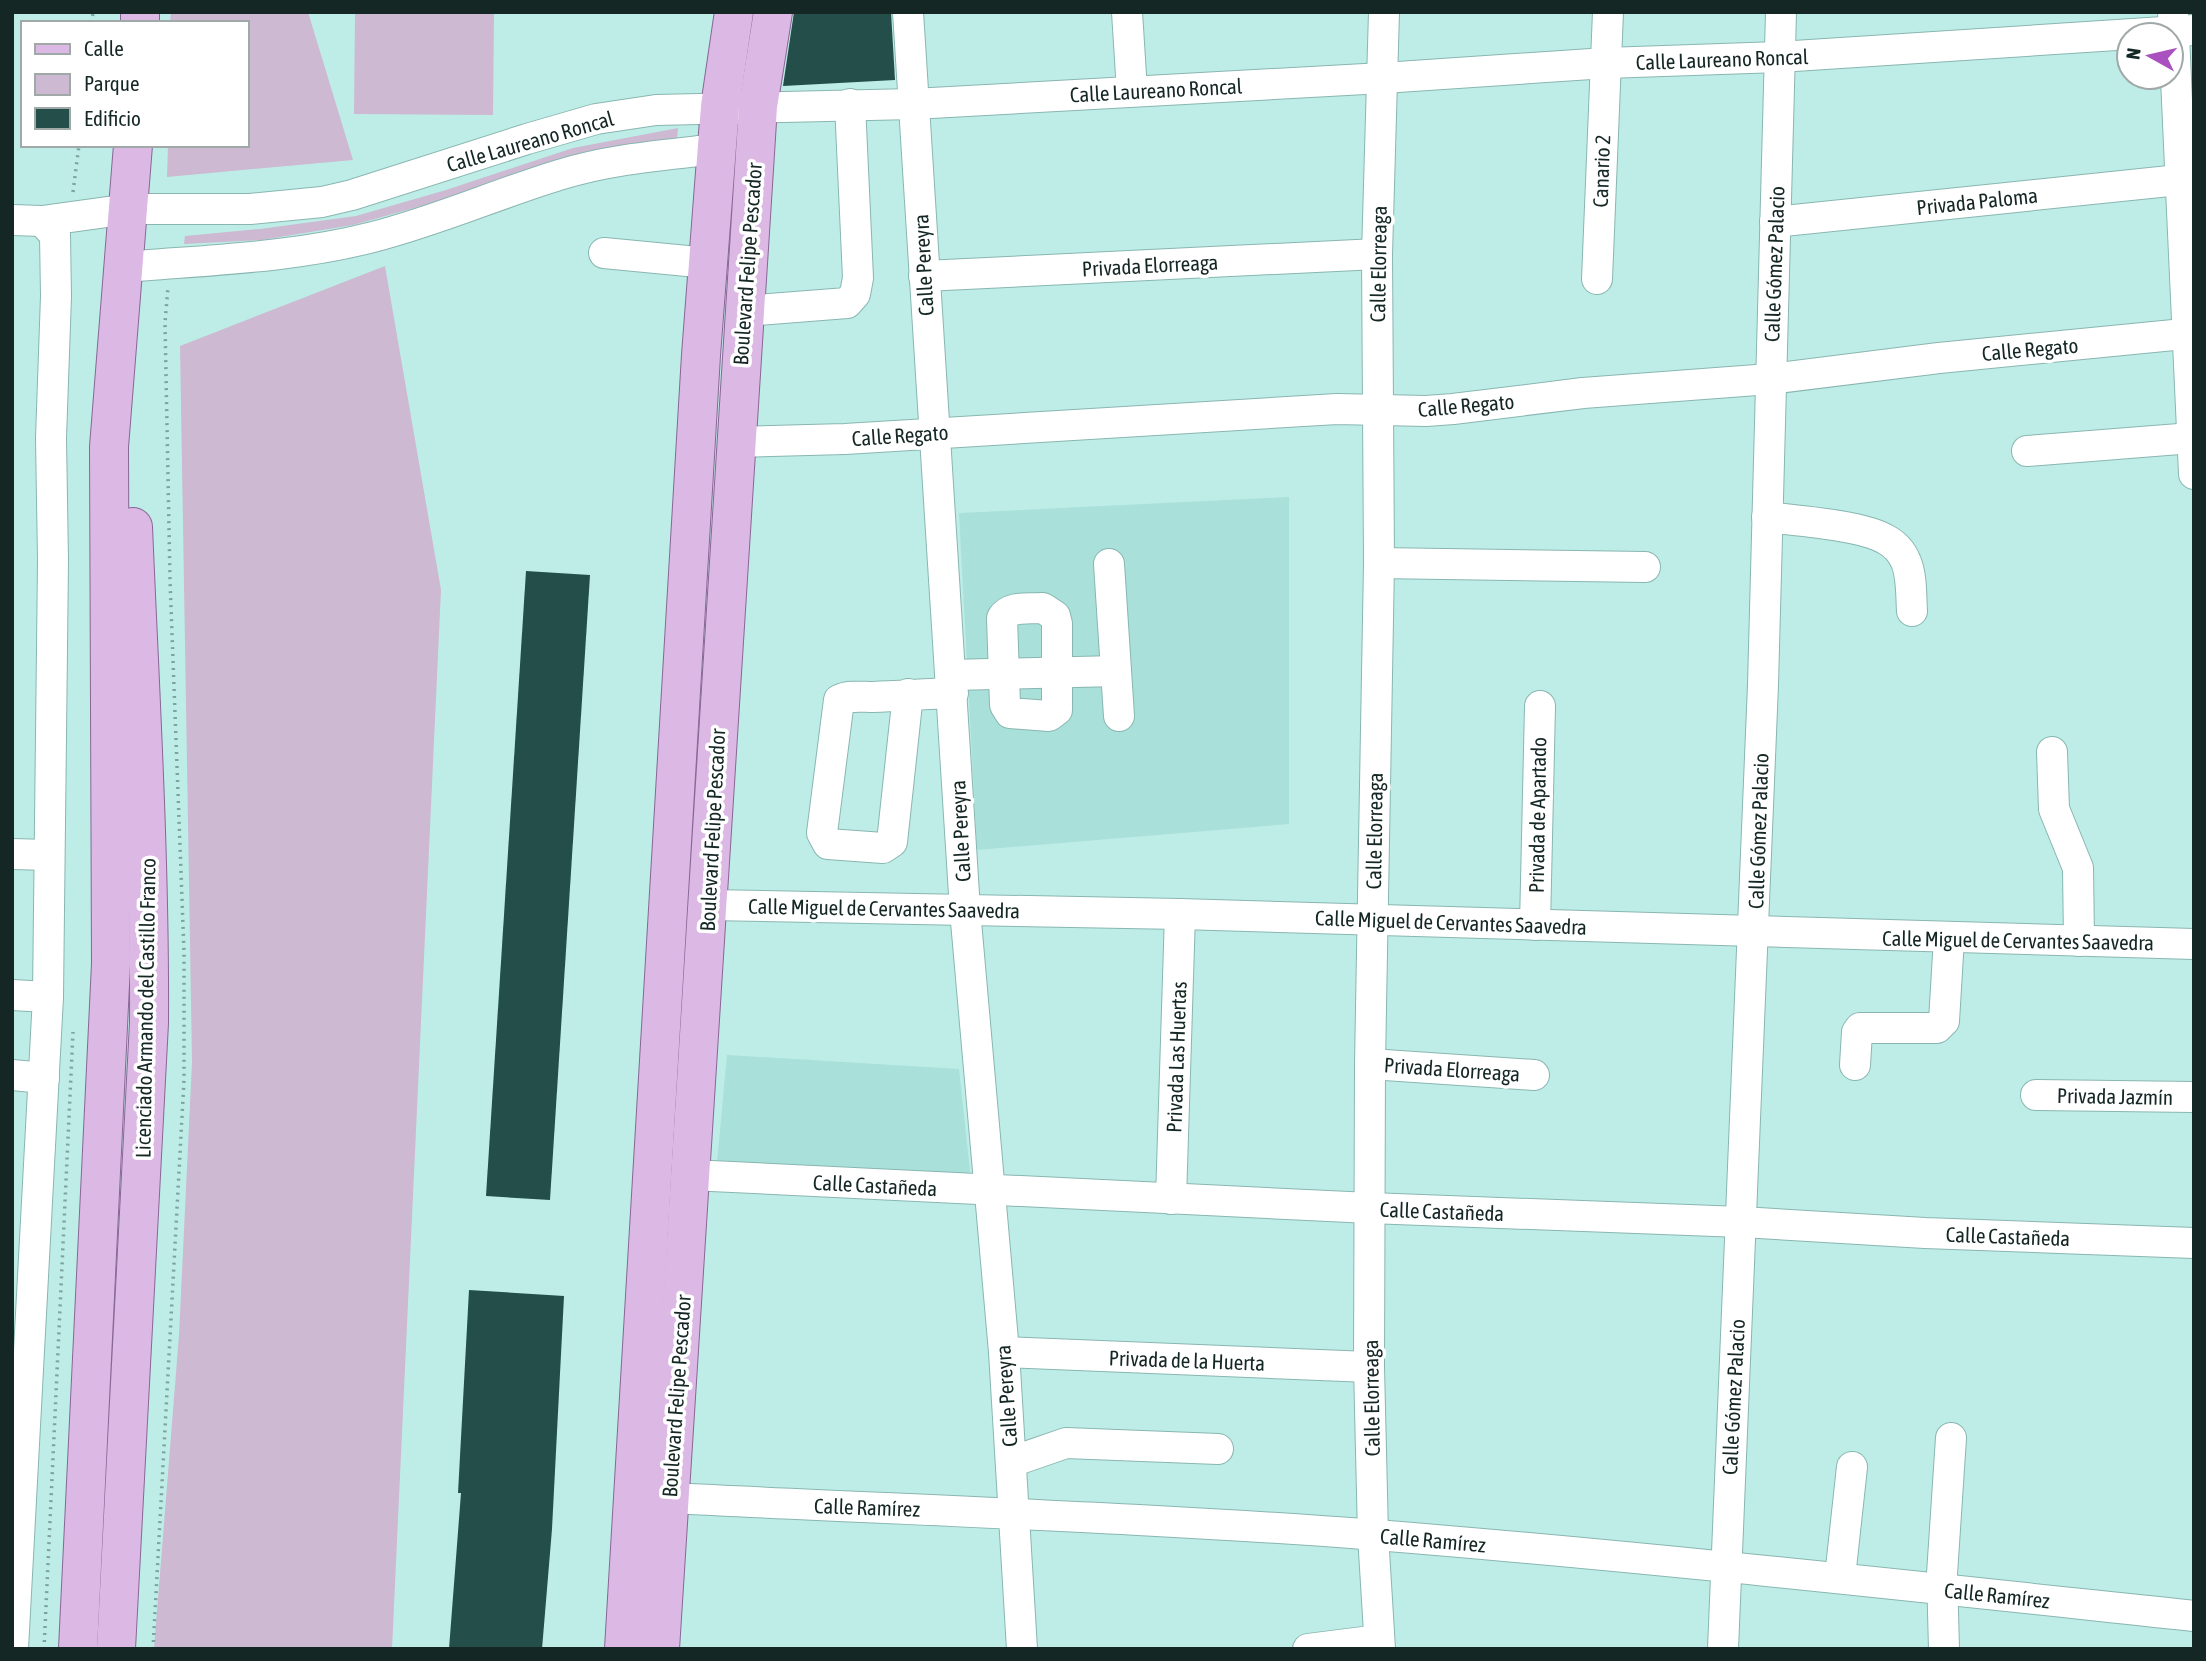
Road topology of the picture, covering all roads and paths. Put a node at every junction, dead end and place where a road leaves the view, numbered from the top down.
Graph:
1 (734, 12) edge
2 (773, 12) edge
3 (908, 12) edge
4 (1127, 12) edge
5 (1384, 12) edge
6 (1608, 12) edge
7 (1782, 12) edge
8 (2115, 29) edge
9 (1779, 57) junction
10 (1606, 63) junction
11 (1383, 78) junction
12 (1132, 91) junction
13 (2180, 91) edge
14 (850, 104) junction
15 (913, 104) junction
16 (758, 106) junction
17 (720, 107) junction
18 (133, 147) edge
19 (717, 149) junction
20 (2179, 180) junction
21 (130, 209) junction
22 (12, 220) edge
23 (42, 221) junction
24 (1775, 222) junction
25 (604, 253) dead end
26 (1377, 254) junction
27 (708, 263) junction
28 (125, 267) junction
29 (924, 276) junction
30 (1597, 279) dead end
31 (744, 311) junction
32 (2190, 334) edge
33 (117, 369) junction
34 (1770, 379) junction
35 (1377, 409) junction
36 (933, 433) junction
37 (2192, 438) edge
38 (735, 442) junction
39 (2027, 451) dead end
40 (2194, 474) edge
41 (1768, 517) junction
42 (1378, 563) junction
43 (1109, 564) dead end
44 (1645, 567) dead end
45 (1912, 611) dead end
46 (1116, 671) junction
47 (1058, 673) junction
48 (1003, 674) junction
49 (952, 684) junction
50 (908, 694) junction
51 (1540, 706) dead end
52 (1119, 716) dead end
53 (2052, 752) dead end
54 (12, 854) edge
55 (48, 855) junction
56 (708, 905) junction
57 (965, 910) junction
58 (1180, 914) junction
59 (1372, 920) junction
60 (1535, 925) junction
61 (1754, 932) junction
62 (1949, 938) junction
63 (2079, 941) junction
64 (2194, 944) edge
65 (12, 995) edge
66 (48, 997) junction
67 (1370, 1064) junction
68 (1855, 1065) dead end
69 (12, 1075) edge
70 (1534, 1075) dead end
71 (44, 1078) junction
72 (2036, 1095) dead end
73 (2194, 1097) edge
74 (690, 1175) junction
75 (990, 1191) junction
76 (1171, 1199) junction
77 (1370, 1208) junction
78 (1741, 1222) junction
79 (2194, 1243) edge
80 (1004, 1352) junction
81 (1369, 1367) junction
82 (1951, 1438) dead end
83 (1218, 1450) dead end
84 (1011, 1462) junction
85 (1852, 1467) dead end
86 (633, 1473) junction
87 (670, 1498) junction
88 (1014, 1513) junction
89 (1373, 1535) junction
90 (1725, 1566) junction
91 (1840, 1577) junction
92 (1942, 1589) junction
93 (2194, 1616) edge
94 (1380, 1645) edge
95 (13, 1649) edge
96 (78, 1649) edge
97 (116, 1649) edge
98 (624, 1649) edge
99 (660, 1649) edge
100 (1022, 1649) edge
101 (1308, 1649) edge
102 (1723, 1649) edge
103 (1944, 1649) edge

1 - 17 main road, Boulevard Felipe Pescador
2 - 16 main road, Boulevard Felipe Pescador
3 - 15 street, Calle Pereyra
4 - 12 street
5 - 11 street, Calle Elorreaga
6 - 10 street, Canario 2
7 - 9 street, Calle Gómez Palacio
8 - 9 street, Calle Laureano Roncal
9 - 10 street, Calle Laureano Roncal
9 - 24 street, Calle Gómez Palacio
10 - 11 street, Calle Laureano Roncal
10 - 30 street, Canario 2
11 - 12 street, Calle Laureano Roncal
11 - 26 street, Calle Elorreaga
12 - 15 street, Calle Laureano Roncal
13 - 20 street
14 - 15 street, Calle Laureano Roncal
14 - 16 street, Calle Laureano Roncal
14 - 31 street
15 - 29 street, Calle Pereyra
16 - 17 street, Calle Laureano Roncal
16 - 31 main road, Boulevard Felipe Pescador
17 - 19 main road, Boulevard Felipe Pescador
17 - 21 street, Calle Laureano Roncal
18 - 21 main road, Licenciado Armando del Castillo Franco
19 - 27 main road, Boulevard Felipe Pescador
19 - 28 street, Calle Laureano Roncal
20 - 24 street, Privada Paloma
20 - 32 street
21 - 23 street, Calle Laureano Roncal
21 - 28 main road, Licenciado Armando del Castillo Franco
22 - 23 street, Calle Laureano Roncal
23 - 55 street
24 - 34 street, Calle Gómez Palacio
25 - 27 street
26 - 29 street, Privada Elorreaga
26 - 35 street, Calle Elorreaga
27 - 86 main road, Boulevard Felipe Pescador
28 - 33 main road, Licenciado Armando del Castillo Franco
29 - 36 street, Calle Pereyra
31 - 38 main road, Boulevard Felipe Pescador
32 - 34 street, Calle Regato
32 - 37 street
33 - 96 main road, Licenciado Armando del Castillo Franco
33 - 97 main road, Licenciado Armando del Castillo Franco
34 - 35 street, Calle Regato
34 - 41 street, Calle Gómez Palacio
35 - 36 street, Calle Regato
35 - 42 street, Calle Elorreaga
36 - 38 street, Calle Regato
36 - 49 street, Calle Pereyra
37 - 39 street
37 - 40 street
38 - 56 main road, Boulevard Felipe Pescador
41 - 45 street
41 - 61 street, Calle Gómez Palacio
42 - 44 street
42 - 59 street, Calle Elorreaga
43 - 46 street
46 - 47 street
46 - 52 street
47 - 48 street
47 - 48 street
47 - 48 street
48 - 49 street
49 - 50 street
49 - 57 street, Calle Pereyra
50 - 50 street
51 - 60 street, Privada de Apartado
53 - 63 street
54 - 55 street
55 - 66 street
56 - 57 street, Calle Miguel de Cervantes Saavedra
56 - 74 main road, Boulevard Felipe Pescador
57 - 58 street, Calle Miguel de Cervantes Saavedra
57 - 75 street, Calle Pereyra
58 - 59 street, Calle Miguel de Cervantes Saavedra
58 - 76 street, Privada Las Huertas
59 - 60 street, Calle Miguel de Cervantes Saavedra
59 - 67 street, Calle Elorreaga
60 - 61 street, Calle Miguel de Cervantes Saavedra
61 - 62 street, Calle Miguel de Cervantes Saavedra
61 - 78 street, Calle Gómez Palacio
62 - 63 street, Calle Miguel de Cervantes Saavedra
62 - 68 street
63 - 64 street, Calle Miguel de Cervantes Saavedra
65 - 66 street
66 - 71 street
67 - 70 street, Privada Elorreaga
67 - 77 street, Calle Elorreaga
69 - 71 street
71 - 95 street
72 - 73 street, Privada Jazmín
74 - 75 street, Calle Castañeda
74 - 87 main road, Boulevard Felipe Pescador
75 - 76 street, Calle Castañeda
75 - 80 street, Calle Pereyra
76 - 77 street, Calle Castañeda
77 - 78 street, Calle Castañeda
77 - 81 street, Calle Elorreaga
78 - 79 street, Calle Castañeda
78 - 90 street, Calle Gómez Palacio
80 - 81 street, Privada de la Huerta
80 - 84 street, Calle Pereyra
81 - 89 street, Calle Elorreaga
82 - 92 street
83 - 84 street
84 - 88 street, Calle Pereyra
85 - 91 street
86 - 87 main road
86 - 98 main road, Boulevard Felipe Pescador
87 - 88 street, Calle Ramírez
87 - 99 main road, Boulevard Felipe Pescador
88 - 89 street, Calle Ramírez
88 - 100 street, Calle Pereyra
89 - 90 street, Calle Ramírez
89 - 94 street, Calle Elorreaga
90 - 91 street, Calle Ramírez
90 - 102 street, Calle Gómez Palacio
91 - 92 street, Calle Ramírez
92 - 93 street, Calle Ramírez
92 - 103 street
94 - 101 street

